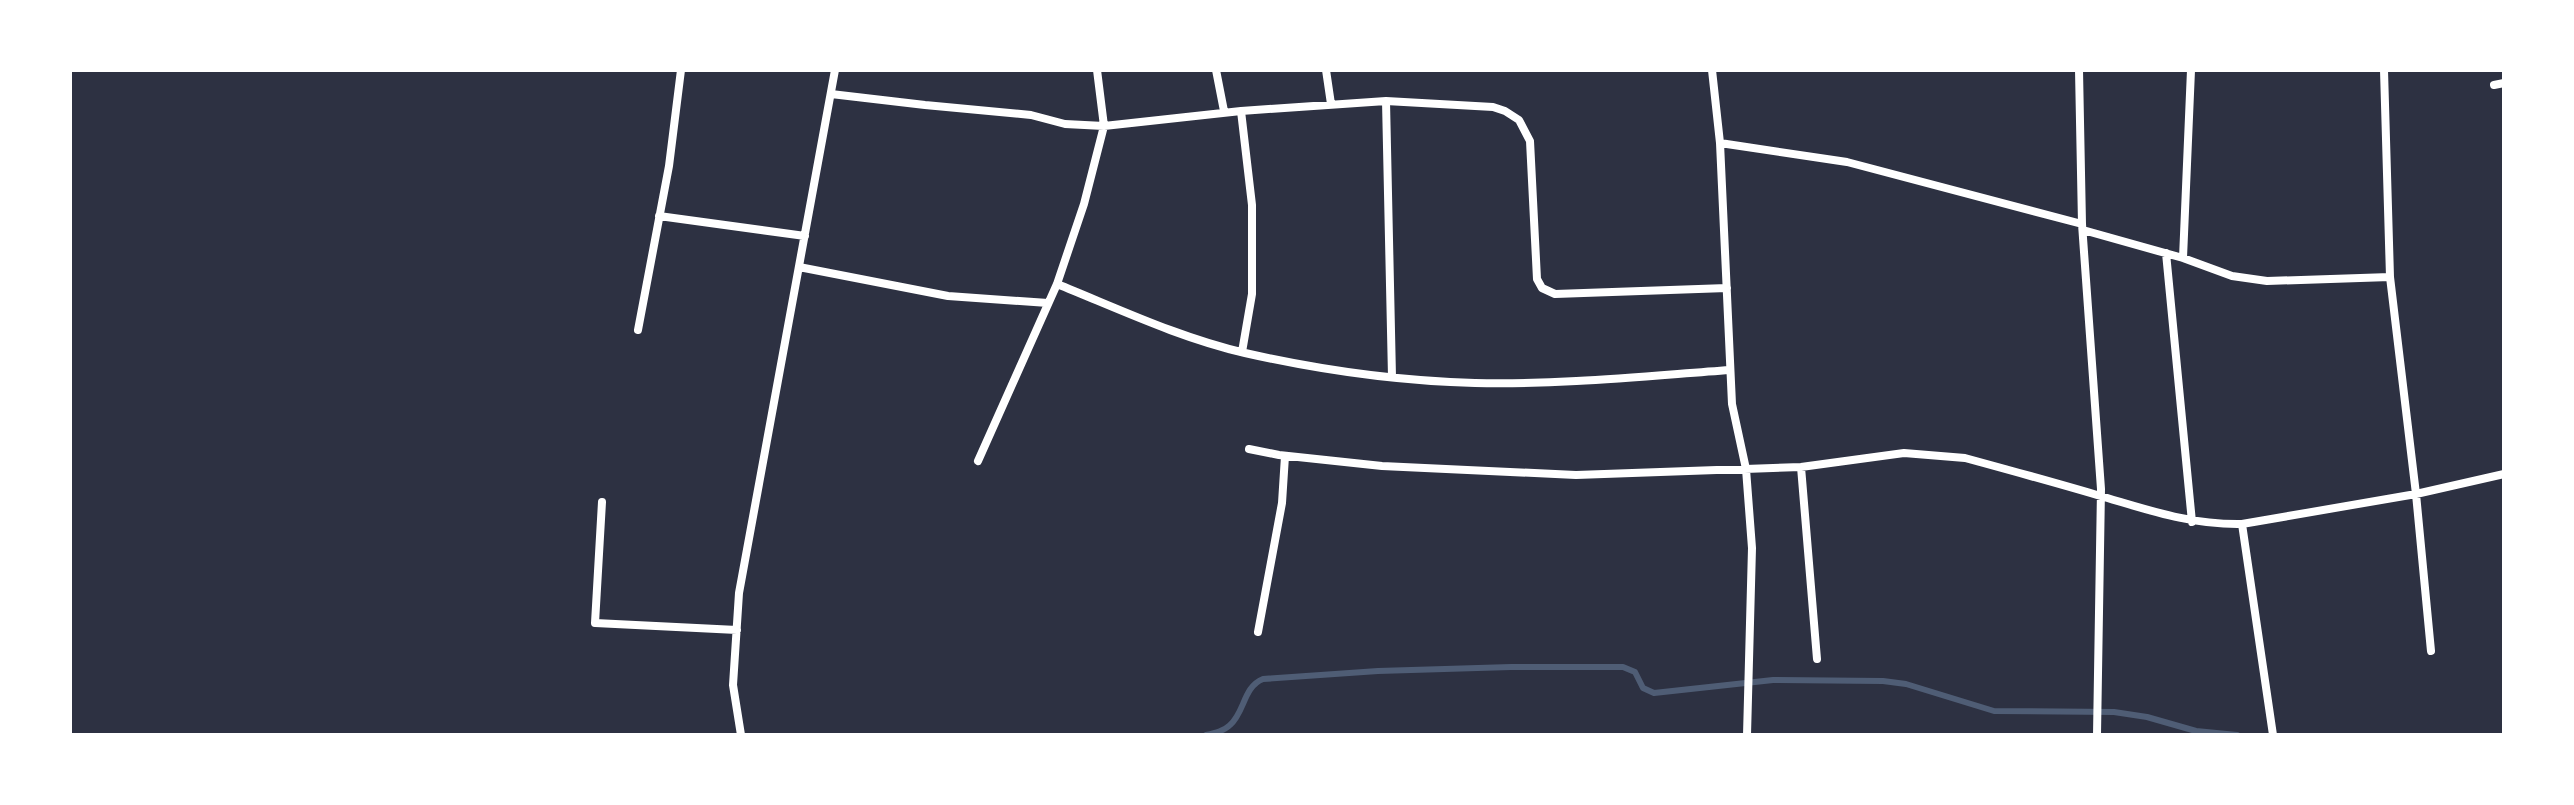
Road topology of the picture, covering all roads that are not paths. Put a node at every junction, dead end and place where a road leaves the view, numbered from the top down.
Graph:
1 (681, 70) edge
2 (835, 70) edge
3 (1097, 70) edge
4 (1216, 70) edge
5 (1326, 70) edge
6 (1712, 70) edge
7 (2079, 70) edge
8 (2191, 70) edge
9 (2384, 70) edge
10 (831, 94) junction
11 (1386, 101) junction
12 (1331, 104) junction
13 (1224, 111) junction
14 (1241, 111) junction
15 (1104, 126) junction
16 (1720, 143) junction
17 (659, 216) junction
18 (2082, 227) junction
19 (805, 236) junction
20 (2166, 253) junction
21 (2183, 258) junction
22 (799, 267) junction
23 (2390, 277) junction
24 (1057, 284) junction
25 (1727, 288) junction
26 (1048, 303) junction
27 (638, 330) dead end
28 (1242, 352) junction
29 (1730, 370) junction
30 (1392, 377) junction
31 (1249, 449) dead end
32 (1285, 456) junction
33 (978, 461) dead end
34 (1801, 467) junction
35 (1746, 469) junction
36 (2504, 474) edge
37 (2416, 494) junction
38 (2100, 496) junction
39 (602, 502) dead end
40 (2192, 522) junction
41 (2242, 524) junction
42 (737, 630) junction
43 (1258, 632) dead end
44 (2431, 651) dead end
45 (1817, 659) dead end
46 (2097, 733) edge
47 (741, 735) edge
48 (1747, 735) edge
49 (2273, 735) edge

1 - 17 street
2 - 10 street
3 - 15 street
4 - 13 street
5 - 12 street
6 - 16 street
7 - 18 street
8 - 21 street
9 - 23 street
10 - 15 street
10 - 19 street
11 - 12 street
11 - 25 street
11 - 30 street
12 - 14 street
13 - 14 street
13 - 15 street
14 - 28 street
15 - 24 street
16 - 18 street
16 - 25 street
17 - 19 street
17 - 27 street
18 - 20 street
18 - 38 street
19 - 22 street
20 - 21 street
20 - 40 street
21 - 23 street
22 - 26 street
22 - 42 street
23 - 37 street
24 - 26 street
24 - 28 street
25 - 29 street
26 - 33 street
28 - 30 street
29 - 30 street
29 - 35 street
31 - 32 street
32 - 35 street
32 - 43 street
34 - 35 street
34 - 38 street
34 - 45 street
35 - 48 street
36 - 37 street
37 - 41 street
37 - 44 street
38 - 40 street
38 - 46 street
39 - 42 street
40 - 41 street
41 - 49 street
42 - 47 street

